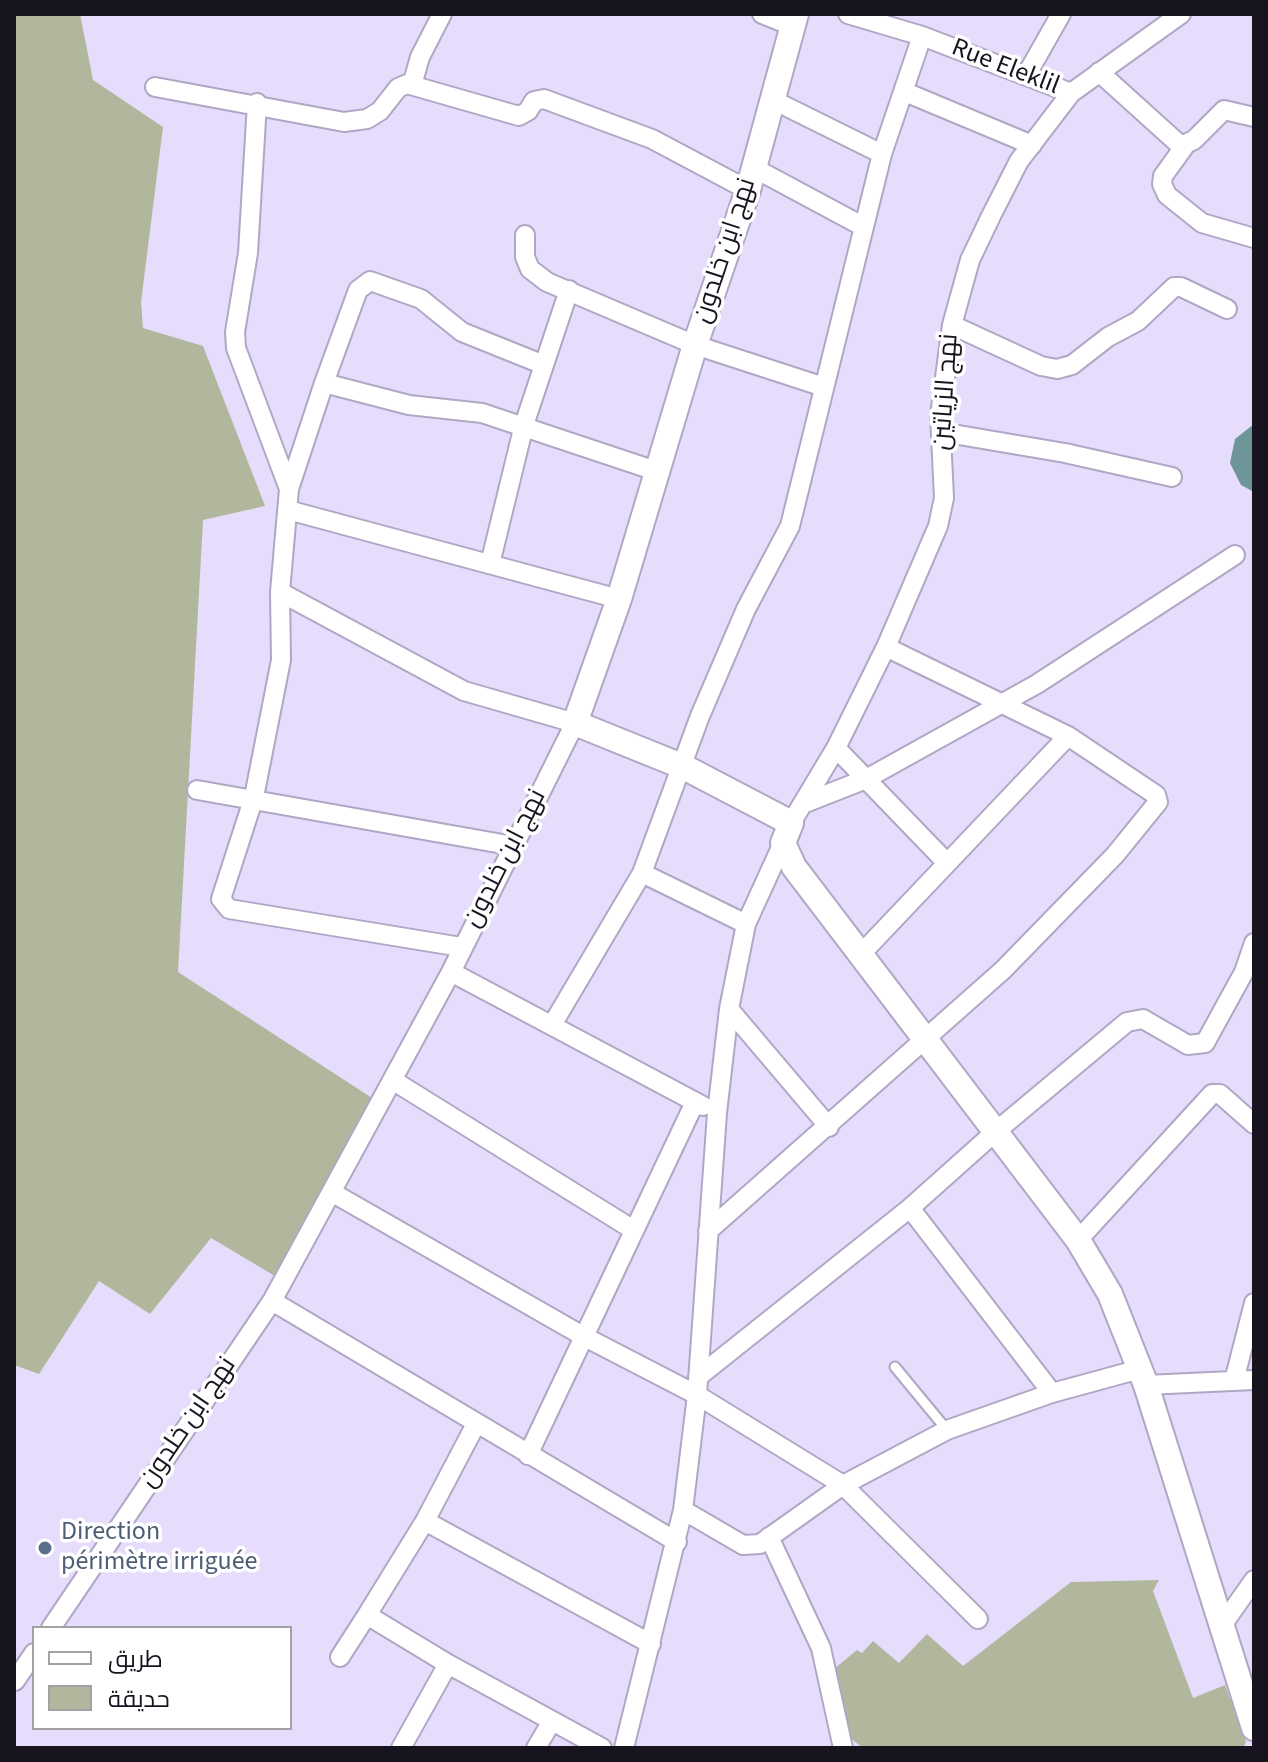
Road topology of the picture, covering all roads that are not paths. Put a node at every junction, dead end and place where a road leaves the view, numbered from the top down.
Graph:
1 (442, 14) edge
2 (762, 14) edge
3 (848, 14) edge
4 (1061, 14) edge
5 (1181, 14) edge
6 (794, 20) edge
7 (922, 36) junction
8 (1099, 72) junction
9 (1027, 74) junction
10 (412, 85) junction
11 (155, 87) dead end
12 (905, 92) junction
13 (1071, 93) junction
14 (773, 100) junction
15 (257, 103) junction
16 (1254, 117) edge
17 (1032, 145) junction
18 (1184, 147) junction
19 (882, 154) junction
20 (751, 179) junction
21 (864, 227) junction
22 (525, 235) dead end
23 (1254, 238) edge
24 (569, 290) junction
25 (1227, 309) dead end
26 (952, 325) junction
27 (695, 345) junction
28 (544, 365) junction
29 (324, 383) junction
30 (824, 387) junction
31 (524, 425) junction
32 (941, 432) junction
33 (659, 472) junction
34 (1172, 477) dead end
35 (289, 489) junction
36 (288, 510) junction
37 (1235, 555) dead end
38 (490, 564) junction
39 (280, 592) junction
40 (619, 599) junction
41 (886, 647) junction
42 (1001, 702) junction
43 (575, 723) junction
44 (1068, 736) junction
45 (836, 748) junction
46 (684, 767) junction
47 (866, 779) junction
48 (197, 790) dead end
49 (254, 797) junction
50 (793, 823) junction
51 (514, 846) junction
52 (946, 862) junction
53 (642, 873) junction
54 (746, 924) junction
55 (1254, 943) edge
56 (461, 947) junction
57 (861, 954) junction
58 (451, 972) junction
59 (729, 1009) junction
60 (552, 1025) junction
61 (923, 1038) junction
62 (394, 1081) junction
63 (695, 1102) junction
64 (717, 1113) junction
65 (1254, 1124) edge
66 (829, 1127) junction
67 (994, 1133) junction
68 (333, 1193) junction
69 (910, 1208) junction
70 (632, 1229) junction
71 (708, 1231) junction
72 (1078, 1240) junction
73 (272, 1301) junction
74 (1254, 1303) edge
75 (583, 1336) junction
76 (895, 1367) dead end
77 (1143, 1377) junction
78 (1254, 1380) edge
79 (1234, 1381) junction
80 (698, 1386) junction
81 (1052, 1393) junction
82 (476, 1424) junction
83 (947, 1430) junction
84 (528, 1455) junction
85 (843, 1485) junction
86 (683, 1510) junction
87 (425, 1521) junction
88 (769, 1537) junction
89 (677, 1542) junction
90 (1254, 1580) edge
91 (367, 1615) junction
92 (978, 1619) dead end
93 (1223, 1624) junction
94 (52, 1626) edge
95 (651, 1644) junction
96 (32, 1656) edge
97 (340, 1657) dead end
98 (448, 1664) junction
99 (15, 1681) edge
100 (552, 1721) junction
101 (1254, 1728) edge
102 (401, 1748) edge
103 (536, 1748) edge
104 (602, 1748) edge
105 (624, 1748) edge
106 (843, 1748) edge

1 - 10 street
2 - 6 street
3 - 7 street, Rue Eleklil
4 - 9 street
5 - 8 street, نهج الزياتين
6 - 14 street, نهج ابن خلدون
7 - 9 street, Rue Eleklil
7 - 12 street
8 - 13 street, نهج الزياتين
8 - 18 street
9 - 13 street, Rue Eleklil
10 - 15 street
10 - 20 street
11 - 15 street
12 - 17 street
12 - 19 street
13 - 17 street, نهج الزياتين
14 - 19 street
14 - 20 street, نهج ابن خلدون
15 - 35 street
16 - 18 street
17 - 26 street, نهج الزياتين
18 - 23 street
19 - 21 street
20 - 21 street
20 - 27 street, نهج ابن خلدون
21 - 30 street
22 - 24 street
24 - 27 street
24 - 28 street
25 - 26 street
26 - 32 street, نهج الزياتين
27 - 30 street
27 - 33 street, نهج ابن خلدون
28 - 29 street
28 - 31 street
29 - 31 street
29 - 35 street
30 - 46 street
31 - 33 street
31 - 38 street
32 - 34 street
32 - 41 street, نهج الزياتين
33 - 40 street, نهج ابن خلدون
35 - 36 street
36 - 38 street
36 - 39 street
37 - 42 street
38 - 40 street
39 - 43 street
39 - 49 street
40 - 43 street, نهج ابن خلدون
41 - 42 street
41 - 45 street, نهج الزياتين
42 - 44 street
42 - 47 street
43 - 46 street
43 - 51 street, نهج ابن خلدون
44 - 52 street
44 - 61 street
45 - 47 street
45 - 50 street, نهج الزياتين
46 - 50 street
46 - 53 street
47 - 50 street
47 - 52 street
48 - 49 street
49 - 51 street
49 - 56 street
50 - 54 street, نهج الزياتين
50 - 57 street
51 - 56 street, نهج ابن خلدون
52 - 57 street
53 - 54 street
53 - 60 street
54 - 59 street, نهج الزياتين
55 - 67 street
56 - 58 street, نهج ابن خلدون
57 - 61 street
58 - 60 street
58 - 62 street, نهج ابن خلدون
59 - 64 street, نهج الزياتين
59 - 66 street
60 - 63 street
61 - 66 street
61 - 67 street
62 - 68 street, نهج ابن خلدون
62 - 70 street
63 - 64 street
63 - 70 street
64 - 71 street, نهج الزياتين
65 - 72 street
66 - 71 street
67 - 69 street
67 - 72 street
68 - 73 street, نهج ابن خلدون
68 - 75 street
69 - 80 street
69 - 81 street
70 - 75 street
71 - 80 street, نهج الزياتين
72 - 77 street
73 - 82 street
73 - 94 street, نهج ابن خلدون
74 - 79 street
75 - 80 street
75 - 84 street
76 - 83 lane
77 - 79 street
77 - 81 street
77 - 93 street
78 - 79 street
80 - 85 street
80 - 86 street, نهج الزياتين
81 - 83 street
82 - 84 street
82 - 87 street
83 - 85 street
84 - 89 street
85 - 88 street
85 - 92 street
86 - 88 street
86 - 89 street, نهج الزياتين
87 - 91 street
87 - 95 street
88 - 106 street
89 - 95 street, نهج الزياتين
90 - 93 street
91 - 97 street
91 - 98 street
93 - 101 street
95 - 105 street, نهج الزياتين
96 - 99 street
98 - 100 street
98 - 102 street
100 - 103 street
100 - 104 street

